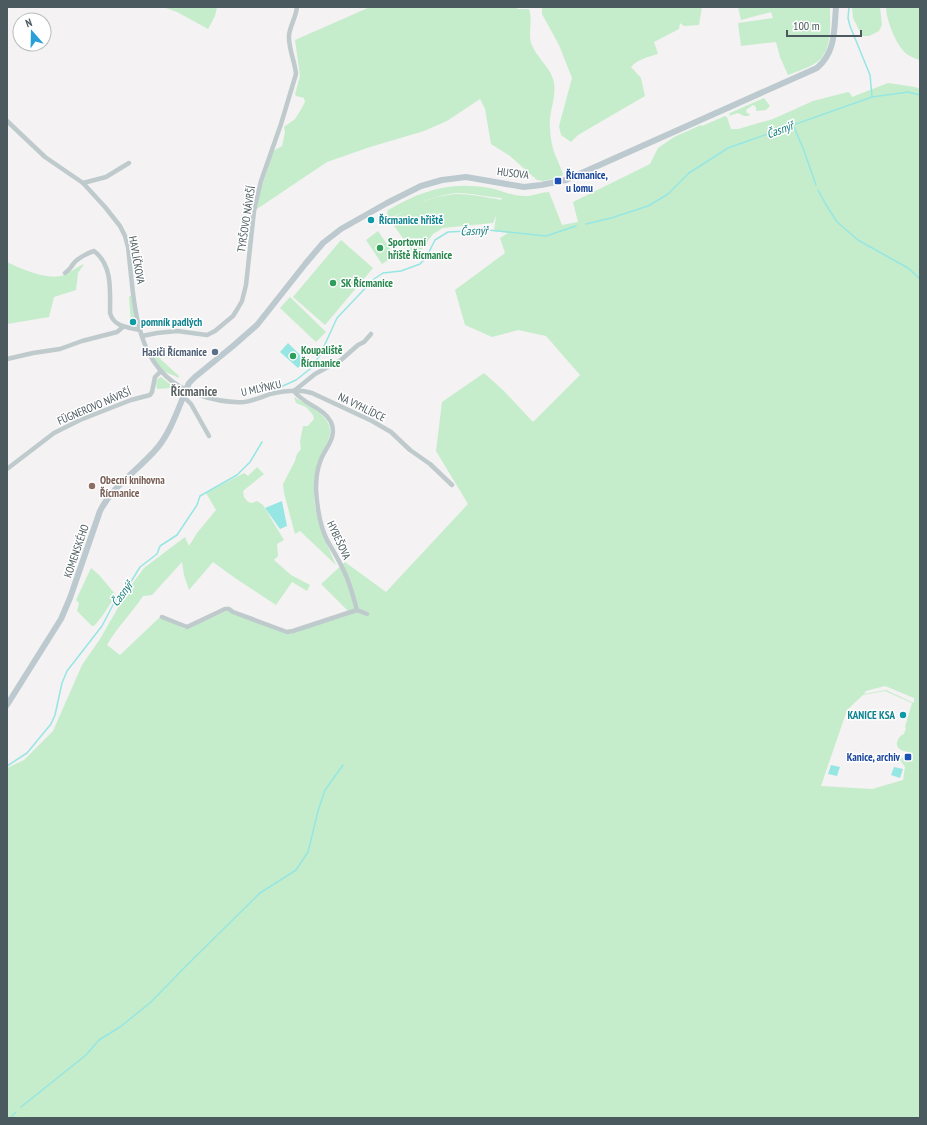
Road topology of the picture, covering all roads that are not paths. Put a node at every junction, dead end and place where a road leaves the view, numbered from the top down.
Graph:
1 (297, 7) edge
2 (836, 7) edge
3 (7, 121) edge
4 (7, 128) edge
5 (13, 128) junction
6 (128, 163) dead end
7 (83, 183) junction
8 (65, 273) dead end
9 (123, 327) junction
10 (140, 330) junction
11 (371, 334) dead end
12 (142, 336) junction
13 (7, 359) edge
14 (160, 372) junction
15 (294, 391) junction
16 (184, 393) junction
17 (209, 436) dead end
18 (7, 469) edge
19 (452, 484) dead end
20 (357, 610) junction
21 (367, 614) dead end
22 (162, 617) dead end
23 (7, 705) edge

1 - 12 street, TYRŠOVO NÁVRŠÍ
2 - 16 main road, HUSOVA
3 - 5 street, HAVLÍČKOVA
4 - 5 street
5 - 7 street, HAVLÍČKOVA
6 - 7 street
7 - 10 street, HAVLÍČKOVA
8 - 9 street
9 - 10 street
9 - 13 street
10 - 12 street, HAVLÍČKOVA
11 - 15 street
12 - 14 street, HAVLÍČKOVA
14 - 16 street
14 - 18 street, FÜGNEROVO NÁVRŠÍ
15 - 16 street, U MLÝNKU
15 - 19 street, NA VYHLÍDCE
15 - 20 street, HYBEŠOVA
16 - 17 street
16 - 23 main road, KOMENSKÉHO
20 - 21 street
20 - 22 street

